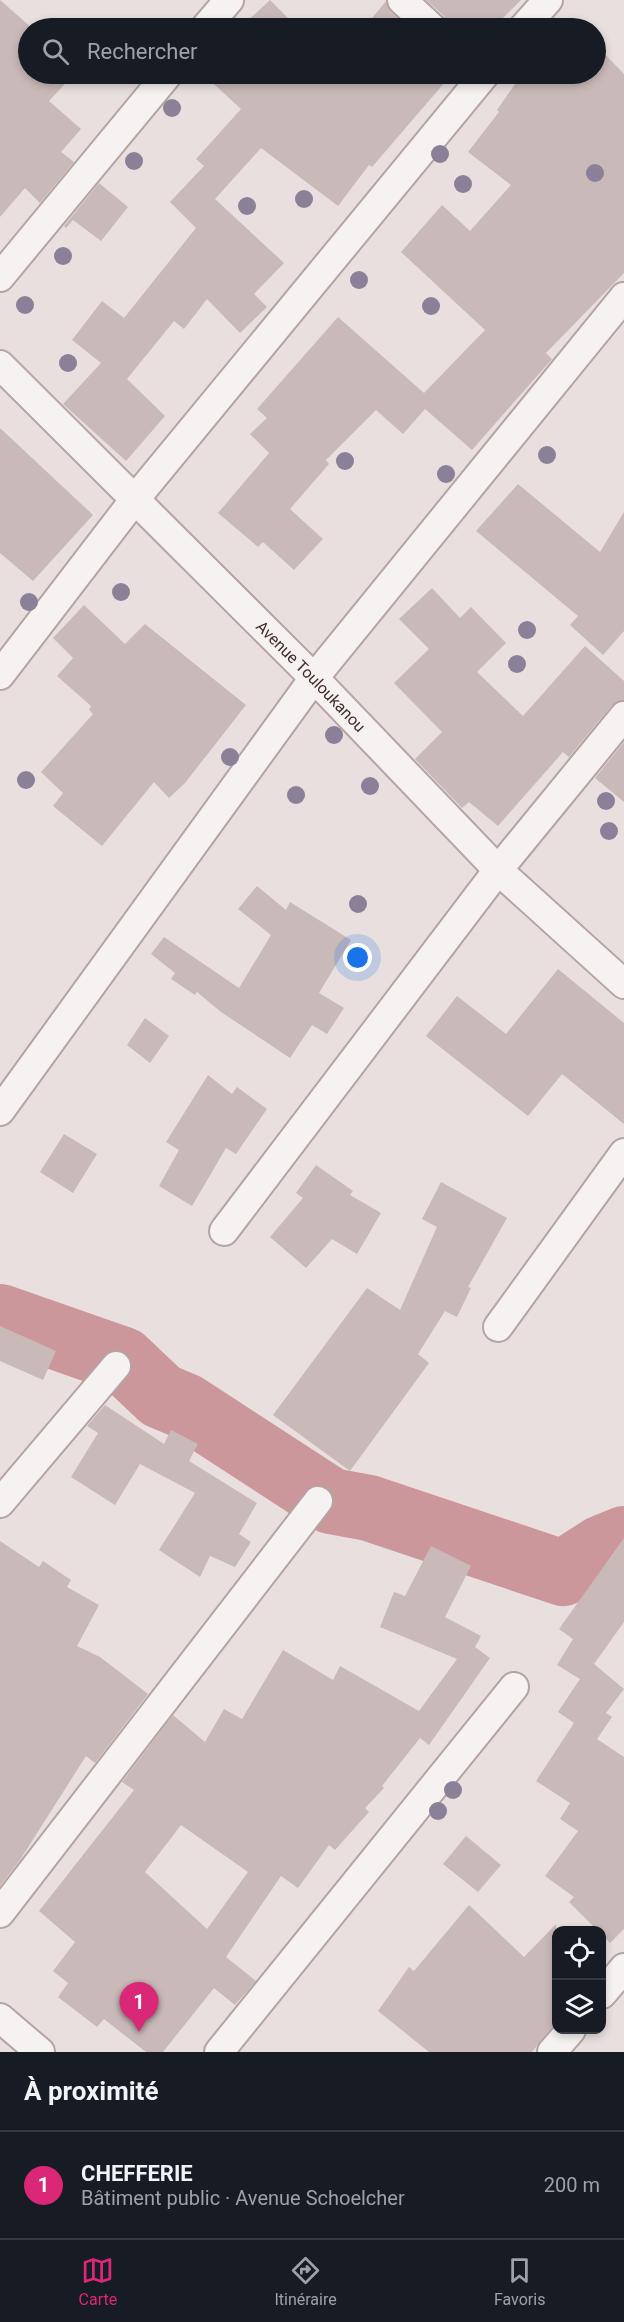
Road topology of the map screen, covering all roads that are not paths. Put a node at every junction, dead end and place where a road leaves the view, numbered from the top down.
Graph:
1 (228, 0) edge
2 (402, 0) edge
3 (548, 0) edge
4 (213, 18) edge
5 (421, 18) edge
6 (533, 18) edge
7 (160, 84) edge
8 (475, 84) edge
9 (0, 278) edge
10 (624, 297) edge
11 (0, 365) edge
12 (135, 499) junction
13 (0, 675) edge
14 (314, 678) junction
15 (624, 716) edge
16 (498, 870) junction
17 (624, 984) edge
18 (0, 1111) edge
19 (624, 1153) edge
20 (224, 1231) dead end
21 (498, 1327) dead end
22 (116, 1366) dead end
23 (318, 1501) dead end
24 (0, 1503) edge
25 (514, 1687) dead end
26 (0, 1913) edge
27 (624, 1968) edge
28 (606, 1989) edge
29 (0, 2018) edge
30 (568, 2034) edge
31 (40, 2052) edge
32 (219, 2052) edge
33 (552, 2052) edge

1 - 4 street
2 - 5 street
3 - 6 street
7 - 9 street
8 - 12 street
10 - 14 street
11 - 12 street, Avenue Touloukanou
12 - 13 street
12 - 14 street, Avenue Touloukanou
14 - 16 street, Avenue Touloukanou
14 - 18 street
15 - 16 street
16 - 17 street, Avenue Touloukanou
16 - 20 street
19 - 21 street
22 - 24 street
23 - 26 street
25 - 32 street
27 - 28 street
29 - 31 street
30 - 33 street

